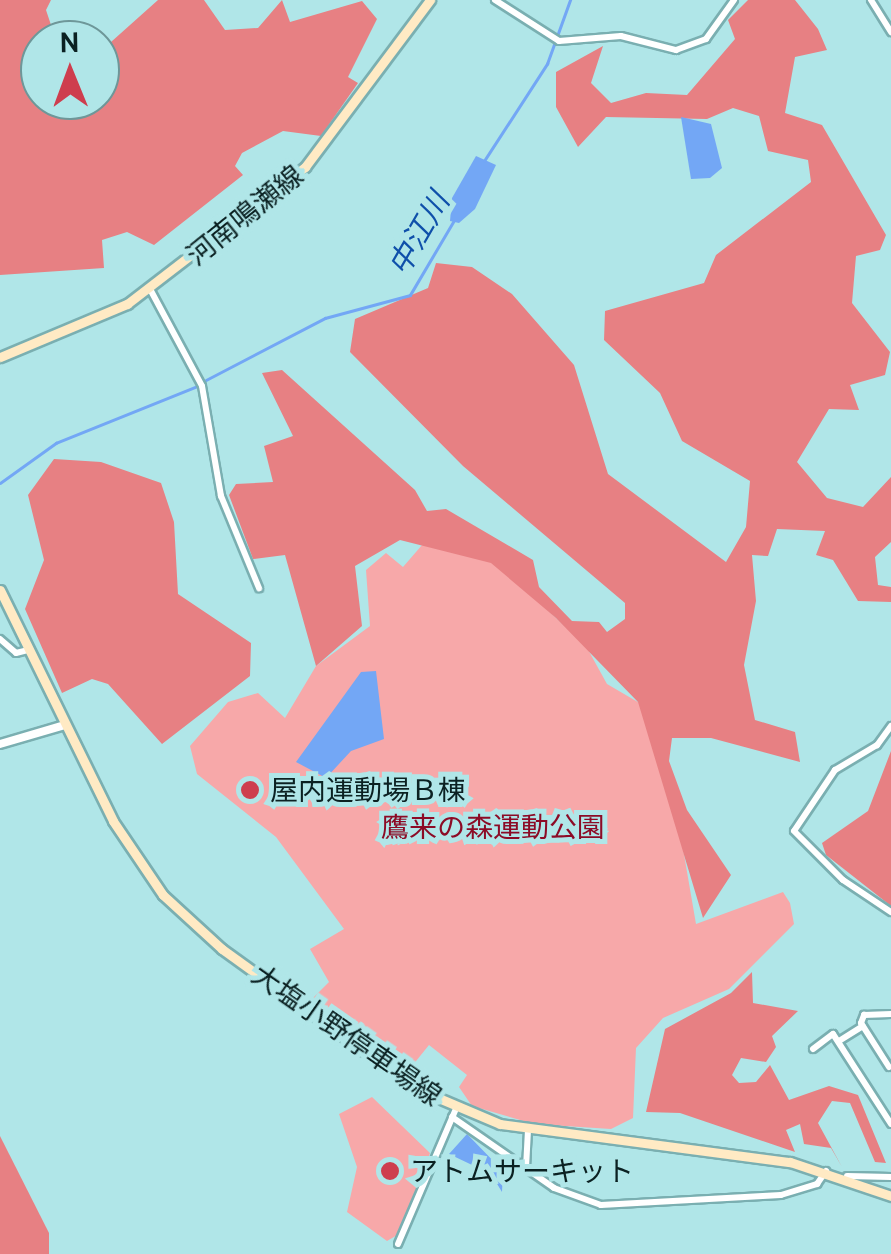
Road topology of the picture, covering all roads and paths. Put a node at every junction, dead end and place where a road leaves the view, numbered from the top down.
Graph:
1 (430, 0) edge
2 (495, 0) edge
3 (734, 0) edge
4 (871, 0) edge
5 (891, 32) edge
6 (150, 288) junction
7 (0, 357) edge
8 (259, 588) dead end
9 (0, 590) edge
10 (0, 639) edge
11 (28, 650) junction
12 (64, 725) junction
13 (891, 726) edge
14 (0, 744) edge
15 (891, 912) edge
16 (891, 1014) edge
17 (862, 1026) junction
18 (839, 1041) junction
19 (813, 1049) dead end
20 (890, 1068) edge
21 (454, 1113) junction
22 (891, 1124) edge
23 (528, 1130) junction
24 (526, 1169) junction
25 (826, 1171) junction
26 (847, 1176) junction
27 (891, 1177) edge
28 (891, 1196) edge
29 (398, 1244) dead end

1 - 6 main road, 河南鳴瀬線
2 - 3 street
4 - 5 street
6 - 7 main road, 河南鳴瀬線
6 - 8 street
9 - 11 main road, 大塩小野停車場線
10 - 11 street
11 - 12 main road, 大塩小野停車場線
12 - 14 street
12 - 21 main road, 大塩小野停車場線
13 - 15 street
16 - 17 street
17 - 18 street
17 - 20 street
18 - 19 street
18 - 22 street
21 - 23 main road, 大塩小野停車場線
21 - 24 street
21 - 29 street
23 - 24 street
23 - 25 main road, 大塩小野停車場線
24 - 25 street
25 - 26 main road, 大塩小野停車場線
26 - 27 street
26 - 28 main road, 大塩小野停車場線

